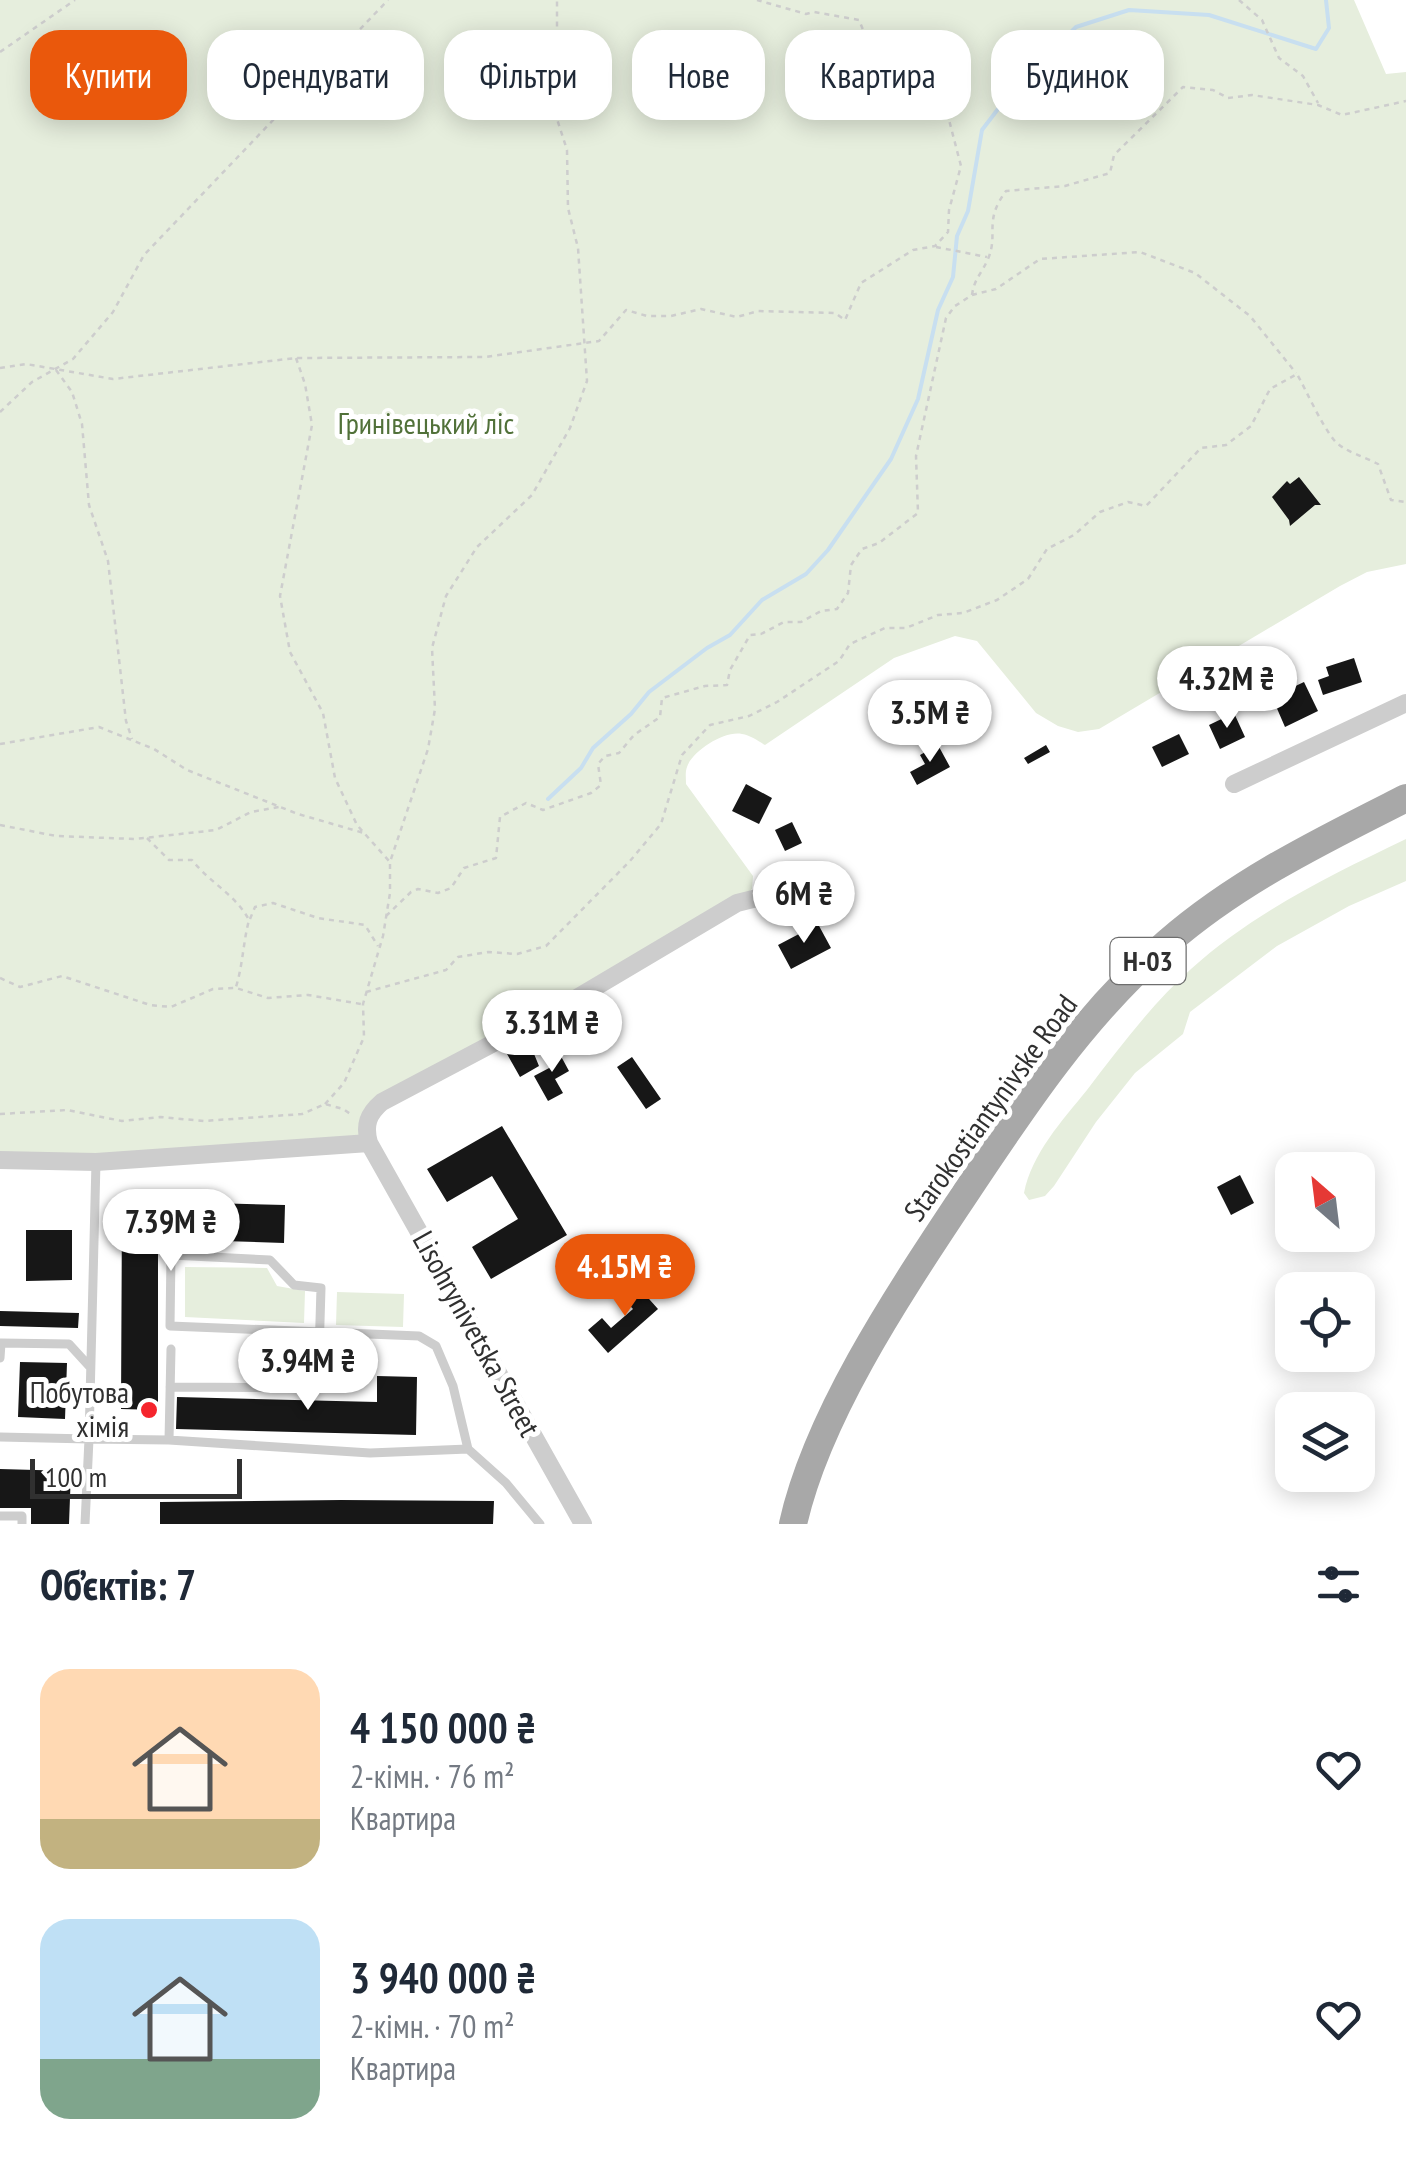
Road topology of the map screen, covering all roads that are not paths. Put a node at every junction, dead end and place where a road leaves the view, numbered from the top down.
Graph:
1 (1406, 703) edge
2 (1234, 784) dead end
3 (1406, 798) edge
4 (789, 912) dead end
5 (367, 1136) junction
6 (0, 1160) edge
7 (96, 1162) junction
8 (319, 1330) junction
9 (171, 1349) dead end
10 (0, 1358) edge
11 (90, 1368) junction
12 (170, 1387) junction
13 (0, 1438) edge
14 (89, 1439) junction
15 (169, 1440) junction
16 (468, 1449) junction
17 (0, 1516) edge
18 (792, 1522) edge
19 (22, 1524) edge
20 (86, 1524) edge
21 (540, 1524) edge
22 (584, 1524) edge

1 - 2 street
3 - 18 main road, Starokostiantynivske Road / Н-03
4 - 5 street
5 - 7 street
5 - 22 street, Lisohrynivetska Street
6 - 7 street
7 - 11 lane
8 - 8 lane
8 - 12 lane
8 - 16 lane
9 - 12 lane
10 - 11 lane
11 - 14 lane
12 - 15 lane
13 - 14 lane
14 - 15 lane
14 - 20 lane
15 - 16 lane
16 - 21 lane
17 - 19 lane

